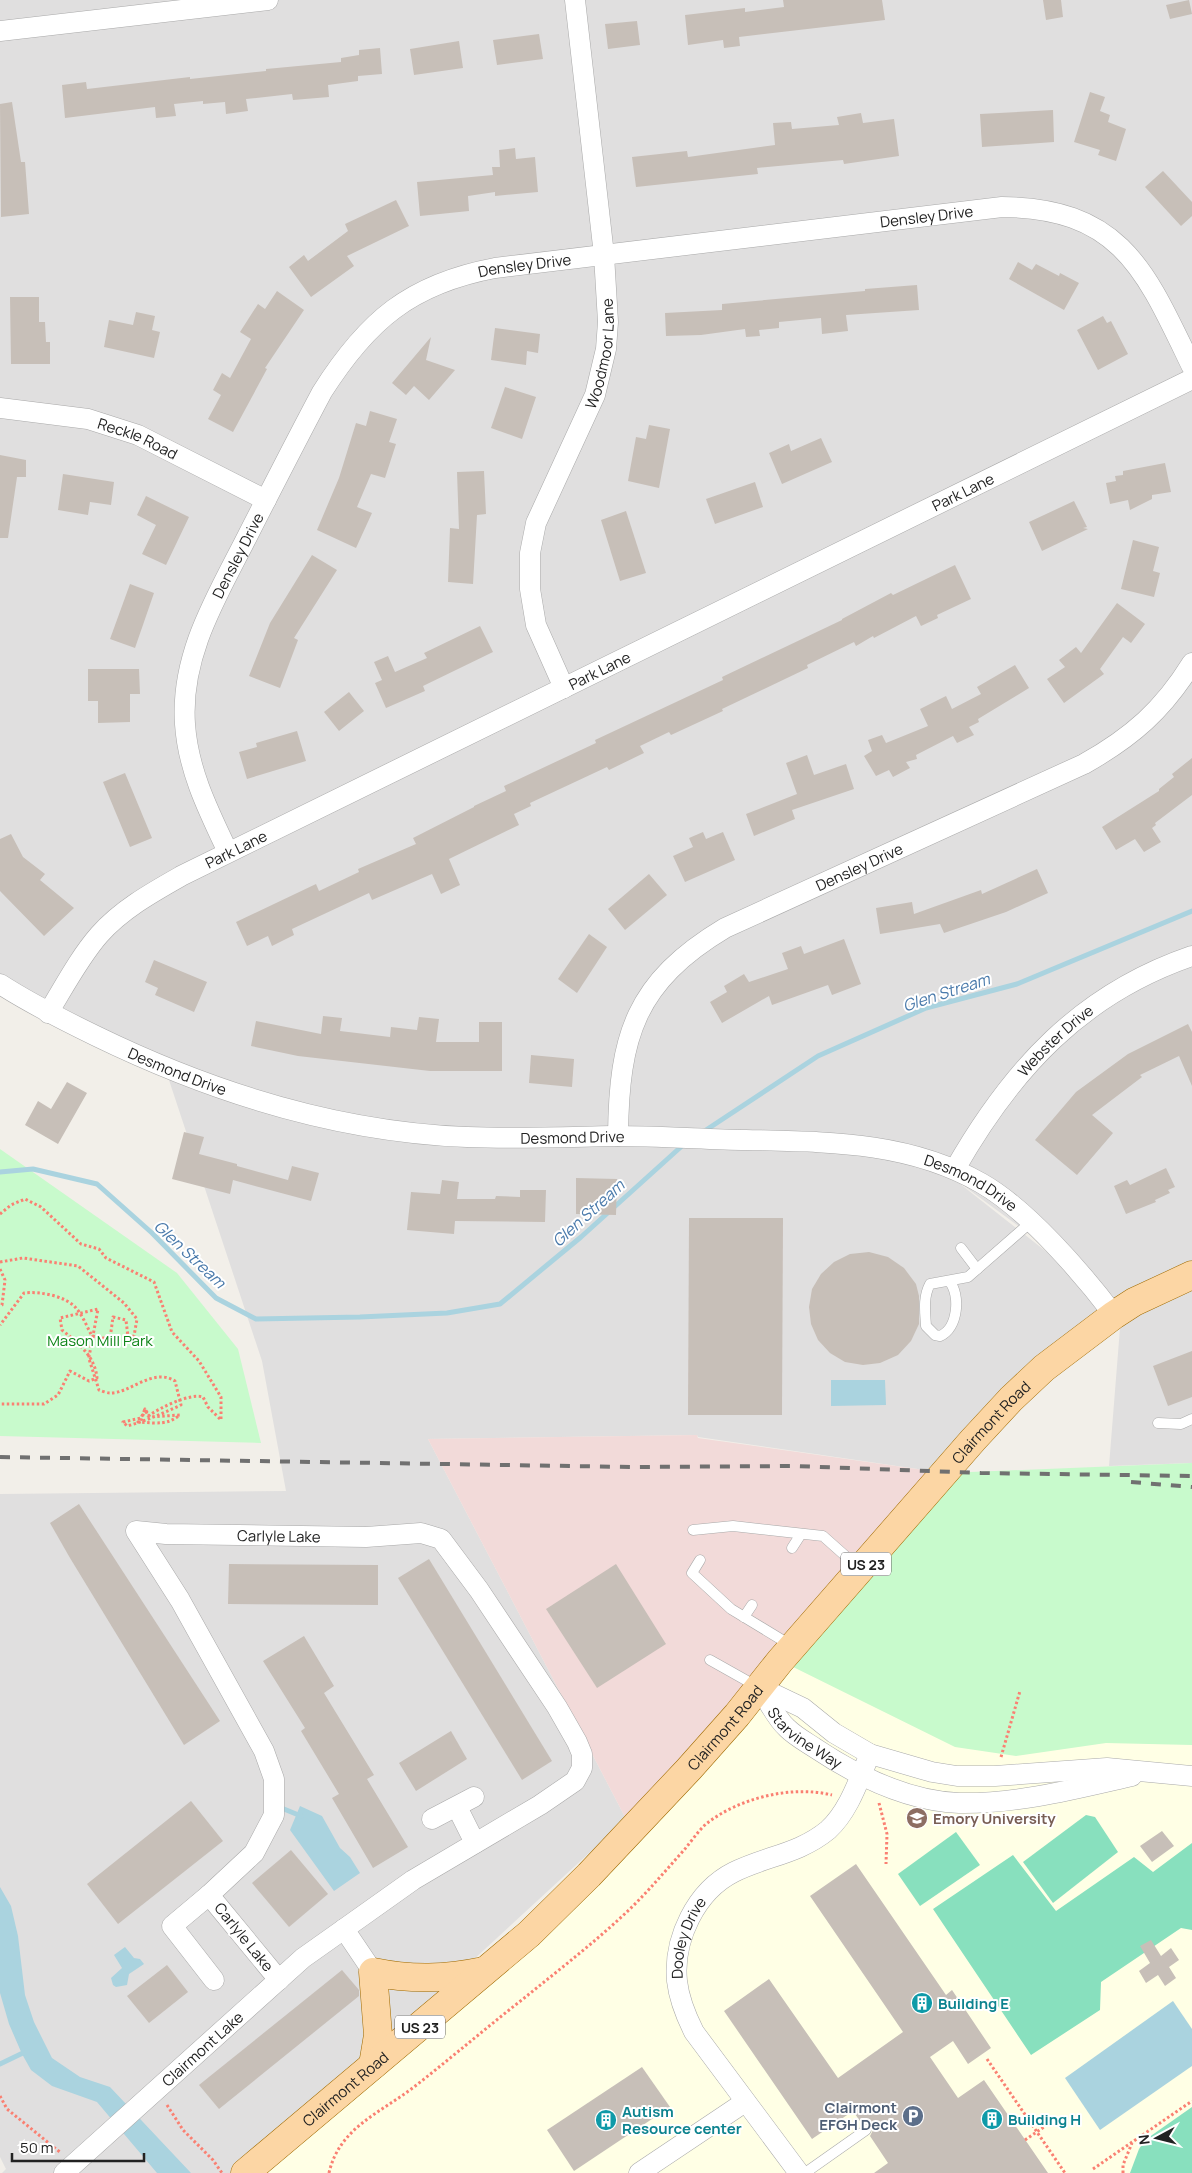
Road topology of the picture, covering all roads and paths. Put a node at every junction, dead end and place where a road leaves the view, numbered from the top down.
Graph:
1 (268, 0) edge
2 (575, 0) edge
3 (0, 31) edge
4 (604, 255) junction
5 (1192, 367) edge
6 (1192, 379) edge
7 (0, 408) edge
8 (266, 500) junction
9 (1192, 663) edge
10 (564, 688) junction
11 (228, 852) junction
12 (1192, 956) edge
13 (0, 984) edge
14 (48, 1013) junction
15 (618, 1136) junction
16 (955, 1169) junction
17 (0, 1214) edge
18 (1031, 1222) junction
19 (962, 1248) dead end
20 (0, 1262) edge
21 (0, 1269) edge
22 (977, 1269) junction
23 (1192, 1275) edge
24 (949, 1281) junction
25 (0, 1306) edge
26 (80, 1313) junction
27 (1114, 1315) junction
28 (0, 1325) edge
29 (92, 1336) junction
30 (89, 1357) junction
31 (95, 1379) junction
32 (180, 1401) junction
33 (0, 1404) edge
34 (145, 1409) junction
35 (155, 1416) junction
36 (1192, 1419) edge
37 (141, 1423) junction
38 (1158, 1423) dead end
39 (693, 1530) dead end
40 (801, 1534) junction
41 (792, 1548) dead end
42 (700, 1560) dead end
43 (861, 1570) junction
44 (752, 1605) dead end
45 (744, 1617) junction
46 (793, 1647) junction
47 (710, 1660) dead end
48 (759, 1687) junction
49 (1020, 1691) dead end
50 (870, 1754) junction
51 (1000, 1762) dead end
52 (1151, 1772) junction
53 (860, 1776) junction
54 (1192, 1776) edge
55 (831, 1795) dead end
56 (878, 1801) dead end
57 (432, 1820) dead end
58 (475, 1843) junction
59 (886, 1864) dead end
60 (209, 1895) junction
61 (344, 1929) junction
62 (488, 1970) junction
63 (373, 1972) junction
64 (214, 1980) dead end
65 (279, 1980) junction
66 (987, 2058) dead end
67 (373, 2065) junction
68 (0, 2096) edge
69 (150, 2096) junction
70 (1192, 2101) edge
71 (746, 2102) junction
72 (1057, 2118) dead end
73 (866, 2130) dead end
74 (1037, 2131) junction
75 (1025, 2140) dead end
76 (1132, 2143) junction
77 (69, 2168) edge
78 (1093, 2169) dead end
79 (642, 2172) edge
80 (222, 2173) edge
81 (245, 2173) edge
82 (329, 2173) edge
83 (799, 2173) edge
84 (805, 2173) edge
85 (1065, 2173) edge
86 (1123, 2173) edge

1 - 3 street
2 - 4 street, Woodmoor Lane
4 - 5 street, Densley Drive
4 - 8 street, Densley Drive
4 - 10 street, Woodmoor Lane
6 - 10 street, Park Lane
7 - 8 street, Reckle Road
8 - 11 street, Densley Drive
9 - 15 street, Densley Drive
10 - 11 street, Park Lane
11 - 14 street, Park Lane
12 - 16 street, Webster Drive
13 - 14 street, Desmond Drive
14 - 15 street, Desmond Drive
15 - 16 street, Desmond Drive
16 - 18 street, Desmond Drive
17 - 32 path
18 - 22 lane
18 - 27 street, Desmond Drive
19 - 22 lane
20 - 29 path
21 - 25 path
22 - 24 lane
23 - 27 main road, Clairmont Road / US 23
24 - 24 lane
26 - 28 path
26 - 29 path
26 - 29 path
26 - 30 path
27 - 43 main road, Clairmont Road / US 23
29 - 30 path
30 - 31 path
31 - 32 path
31 - 33 path
32 - 34 path
32 - 35 path
34 - 35 path
34 - 37 path
34 - 37 path
35 - 37 path
35 - 37 path
36 - 38 lane
39 - 40 lane
40 - 41 lane
40 - 43 lane
42 - 45 lane
43 - 46 main road, Clairmont Road / US 23
44 - 45 lane
45 - 46 lane
46 - 48 main road, Clairmont Road / US 23
47 - 48 lane
48 - 50 street, Starvine Way
48 - 53 street, Starvine Way
48 - 62 main road, Clairmont Road / US 23
49 - 51 path
50 - 52 street, Starvine Way
50 - 53 street, Dooley Drive
52 - 53 street, Starvine Way
52 - 54 street, Starvine Way
53 - 71 street, Dooley Drive
55 - 82 path
56 - 59 path
57 - 58 street
58 - 60 street, Carlyle Lake
58 - 61 street, Carlyle Lake
60 - 64 street, Carlyle Lake
60 - 65 street, Carlyle Lake
61 - 63 street
61 - 65 street, Clairmont Lake
62 - 63 main road
62 - 67 main road, Clairmont Road / US 23
63 - 67 main road
65 - 69 street, Clairmont Lake
66 - 74 path
67 - 81 main road, Clairmont Road / US 23
68 - 77 path
69 - 77 street, Clairmont Lake
69 - 80 path
70 - 76 path
71 - 79 street
71 - 83 street, Dooley Drive
72 - 74 path
73 - 84 lane
74 - 75 path
74 - 85 path
76 - 78 path
76 - 86 path

